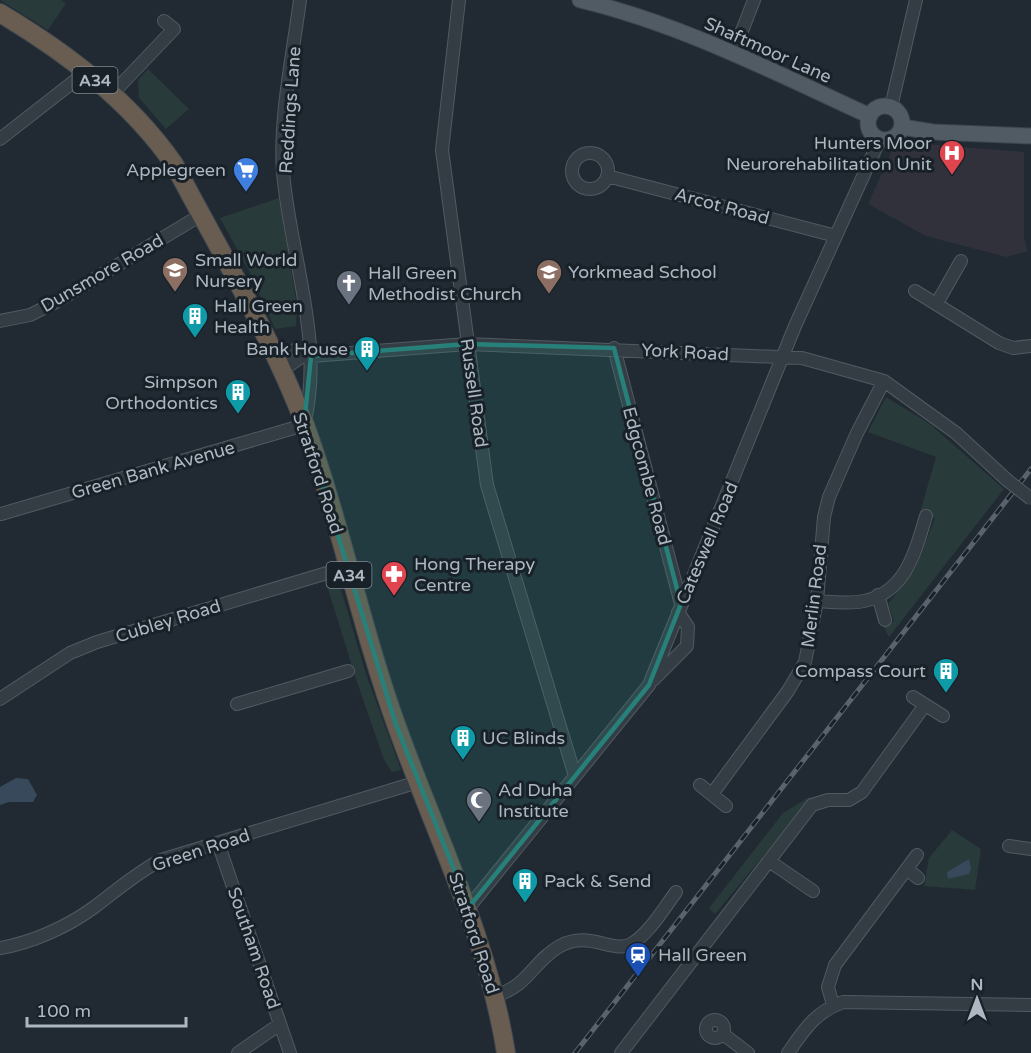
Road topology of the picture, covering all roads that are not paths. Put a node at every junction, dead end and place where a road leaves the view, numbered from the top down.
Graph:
1 (300, 0) edge
2 (459, 0) edge
3 (580, 0) edge
4 (754, 0) edge
5 (916, 0) edge
6 (611, 4) edge
7 (0, 13) edge
8 (164, 21) dead end
9 (733, 54) junction
10 (86, 72) junction
11 (112, 94) junction
12 (891, 107) junction
13 (870, 116) junction
14 (902, 127) junction
15 (1031, 136) edge
16 (0, 139) edge
17 (880, 139) junction
18 (607, 176) dead end
19 (201, 215) junction
20 (836, 236) junction
21 (961, 261) dead end
22 (915, 291) dead end
23 (937, 303) junction
24 (0, 321) edge
25 (467, 344) junction
26 (1031, 346) edge
27 (614, 348) junction
28 (304, 353) junction
29 (784, 358) junction
30 (278, 365) junction
31 (884, 381) junction
32 (304, 425) junction
33 (1031, 499) edge
34 (1, 514) edge
35 (926, 516) dead end
36 (347, 567) junction
37 (878, 596) junction
38 (817, 601) junction
39 (680, 608) junction
40 (885, 620) dead end
41 (348, 671) dead end
42 (649, 684) junction
43 (913, 697) dead end
44 (0, 699) edge
45 (237, 704) dead end
46 (925, 705) junction
47 (943, 716) dead end
48 (575, 776) junction
49 (418, 782) junction
50 (700, 784) dead end
51 (712, 794) junction
52 (726, 806) dead end
53 (218, 843) junction
54 (1009, 846) dead end
55 (1031, 849) edge
56 (917, 855) dead end
57 (769, 861) junction
58 (907, 869) junction
59 (918, 878) dead end
60 (813, 891) dead end
61 (676, 892) dead end
62 (469, 907) junction
63 (0, 948) edge
64 (495, 996) junction
65 (833, 1005) junction
66 (1031, 1005) edge
67 (280, 1024) junction
68 (723, 1034) dead end
69 (238, 1053) edge
70 (290, 1053) edge
71 (506, 1053) edge
72 (621, 1053) edge
73 (748, 1053) edge
74 (788, 1053) edge

1 - 28 street, Reddings Lane
2 - 25 street, Russell Road
3 - 6 main road, Shaftmoor Lane
4 - 9 street
5 - 12 street
6 - 9 main road, Shaftmoor Lane
7 - 10 highway, Stratford Road / A34
8 - 11 street
9 - 13 main road, Shaftmoor Lane
10 - 11 highway, Stratford Road / A34
10 - 16 street
11 - 19 highway, Stratford Road / A34
12 - 13 main road
12 - 14 main road
13 - 17 main road
14 - 15 main road
14 - 17 main road
17 - 20 street, Cateswell Road
18 - 20 street, Arcot Road
19 - 24 street, Dunsmore Road
19 - 30 highway, Stratford Road / A34
20 - 29 street, Cateswell Road
21 - 23 street
22 - 23 street
23 - 26 street
25 - 27 street, York Road
25 - 28 street, York Road
25 - 48 street, Russell Road
27 - 29 street, York Road
27 - 39 street, Edgcombe Road
28 - 30 street
28 - 32 street, Reddings Lane
29 - 31 street, York Road
29 - 39 street, Cateswell Road
30 - 32 highway, Stratford Road / A34
31 - 33 street, York Road, bridge
31 - 38 street, Merlin Road
32 - 34 street, Green Bank Avenue
32 - 36 highway, Stratford Road / A34
35 - 37 street
36 - 44 street, Cubley Road
36 - 49 highway, Stratford Road / A34
37 - 38 street
37 - 40 street
38 - 51 street, Merlin Road
39 - 42 street, Cateswell Road
39 - 42 street, Edgcombe Road
41 - 45 street
42 - 48 street, Cateswell Road
43 - 46 street
46 - 47 street
46 - 57 street
48 - 62 street, Cateswell Road
49 - 53 street, Green Road
49 - 62 highway, Stratford Road / A34
50 - 51 street
51 - 52 street
53 - 63 street, Green Road
53 - 67 street, Southam Road
54 - 55 street
56 - 58 street
57 - 60 street
57 - 72 street
58 - 59 street
58 - 65 street
61 - 64 street
62 - 64 highway, Stratford Road / A34
64 - 71 highway, Stratford Road / A34
65 - 66 street
65 - 74 street
67 - 69 street
67 - 70 street, Southam Road
68 - 73 street

